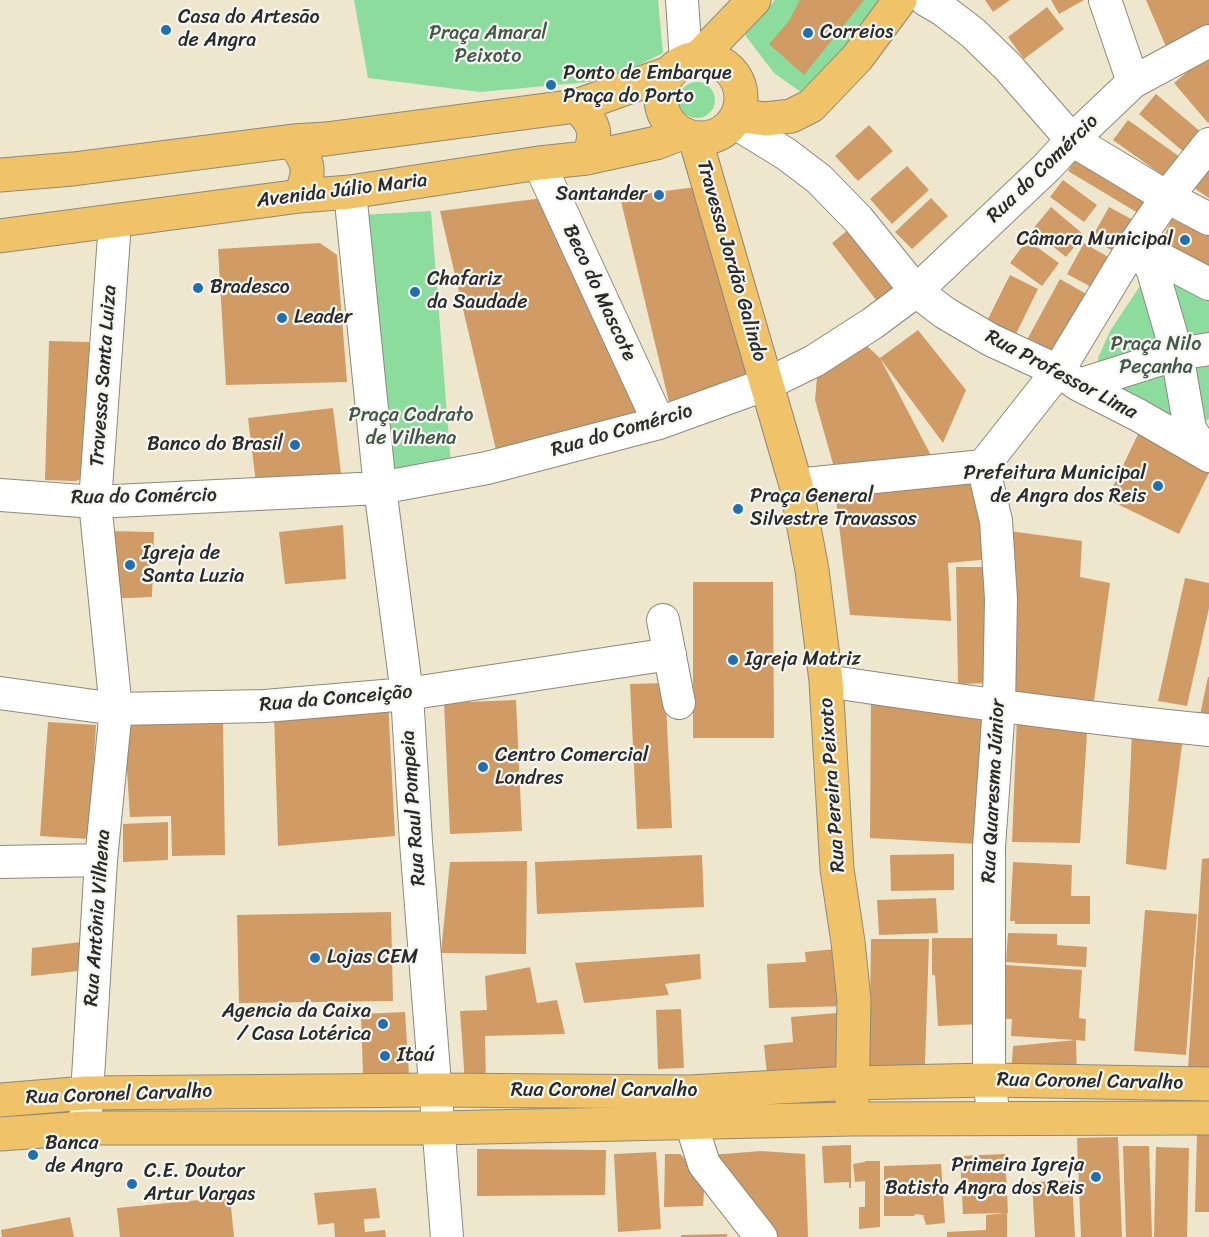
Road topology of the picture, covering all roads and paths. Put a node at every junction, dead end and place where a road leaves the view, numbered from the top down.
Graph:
1 (682, 0) edge
2 (754, 0) edge
3 (900, 0) edge
4 (926, 0) edge
5 (1106, 0) edge
6 (1209, 41) edge
7 (685, 64) junction
8 (1133, 82) junction
9 (576, 106) junction
10 (736, 118) junction
11 (688, 135) junction
12 (1072, 140) junction
13 (293, 141) junction
14 (1209, 144) edge
15 (587, 158) junction
16 (539, 164) junction
17 (0, 175) edge
18 (350, 192) junction
19 (300, 196) junction
20 (1167, 197) junction
21 (1209, 219) edge
22 (115, 222) junction
23 (0, 236) edge
24 (1134, 245) junction
25 (1209, 284) edge
26 (916, 291) junction
27 (1209, 349) edge
28 (1177, 354) junction
29 (1068, 378) junction
30 (767, 384) junction
31 (659, 423) junction
32 (1207, 455) edge
33 (983, 466) junction
34 (796, 485) junction
35 (380, 488) junction
36 (0, 495) edge
37 (95, 502) junction
38 (663, 620) dead end
39 (670, 654) junction
40 (826, 681) junction
41 (0, 693) edge
42 (407, 694) junction
43 (679, 703) dead end
44 (999, 706) junction
45 (116, 709) junction
46 (1209, 730) edge
47 (101, 860) junction
48 (0, 862) edge
49 (989, 1080) junction
50 (852, 1083) junction
51 (1209, 1084) edge
52 (436, 1090) junction
53 (86, 1093) junction
54 (0, 1100) edge
55 (690, 1108) junction
56 (994, 1118) junction
57 (1209, 1118) edge
58 (852, 1119) junction
59 (84, 1128) junction
60 (438, 1128) junction
61 (0, 1134) edge
62 (447, 1237) edge
63 (761, 1237) edge

1 - 7 street
2 - 7 main road
3 - 10 main road
4 - 12 street
5 - 8 street
6 - 8 street, Rua do Comércio
7 - 9 main road
7 - 10 main road
7 - 11 main road
8 - 12 street, Rua do Comércio
9 - 13 main road
9 - 15 main road
10 - 11 main road
10 - 26 street, Rua Professor Lima
11 - 15 main road, Avenida Júlio Maria
11 - 30 main road, Travessa Jordão Galindo
12 - 20 street
12 - 26 street, Rua do Comércio
13 - 17 main road
13 - 19 main road
14 - 20 street
15 - 16 main road, Avenida Júlio Maria
16 - 18 main road, Avenida Júlio Maria
16 - 31 street, Beco do Mascote
18 - 19 main road, Avenida Júlio Maria
18 - 35 street
19 - 22 main road, Avenida Júlio Maria
20 - 21 street
20 - 24 street
22 - 23 main road, Avenida Júlio Maria
22 - 37 street, Travessa Santa Luiza
24 - 25 street
24 - 28 street
24 - 29 street
26 - 29 street, Rua Professor Lima
26 - 30 street, Rua do Comércio
27 - 28 street
28 - 29 street
28 - 32 street
29 - 32 street, Rua Professor Lima
29 - 33 street
30 - 31 street, Rua do Comércio
30 - 34 main road, Rua Pereira Peixoto
31 - 35 street, Rua do Comércio
33 - 34 street
33 - 44 street, Rua Quaresma Júnior
34 - 40 main road, Rua Pereira Peixoto
35 - 37 street, Rua do Comércio
35 - 42 street, Rua Raul Pompeia
36 - 37 street, Rua do Comércio
37 - 45 street, Travessa Santa Luiza
38 - 39 street
39 - 42 street, Rua da Conceição
39 - 43 street
40 - 44 street
40 - 50 main road, Rua Pereira Peixoto
41 - 45 street, Rua da Conceição
42 - 45 street, Rua da Conceição
42 - 52 street, Rua Raul Pompeia
44 - 46 street
44 - 49 street, Rua Quaresma Júnior
45 - 47 street, Rua Antônia Vilhena
47 - 48 street
47 - 53 street, Rua Antônia Vilhena
49 - 50 main road, Rua Coronel Carvalho
49 - 51 main road, Rua Coronel Carvalho
49 - 56 street, Rua Quaresma Júnior
50 - 55 main road, Rua Coronel Carvalho
50 - 58 main road, Rua Pereira Peixoto
52 - 53 main road, Rua Coronel Carvalho
52 - 55 main road, Rua Coronel Carvalho
52 - 60 street, Rua Raul Pompeia
53 - 54 main road, Rua Coronel Carvalho
53 - 59 street, Rua Antônia Vilhena
55 - 58 main road, Rua Coronel Carvalho
55 - 60 main road, Rua Coronel Carvalho
55 - 63 street
56 - 57 main road, Rua Coronel Carvalho
56 - 58 main road, Rua Coronel Carvalho
59 - 60 main road, Rua Coronel Carvalho
59 - 61 main road, Rua Coronel Carvalho
60 - 62 street, Rua Raul Pompeia

